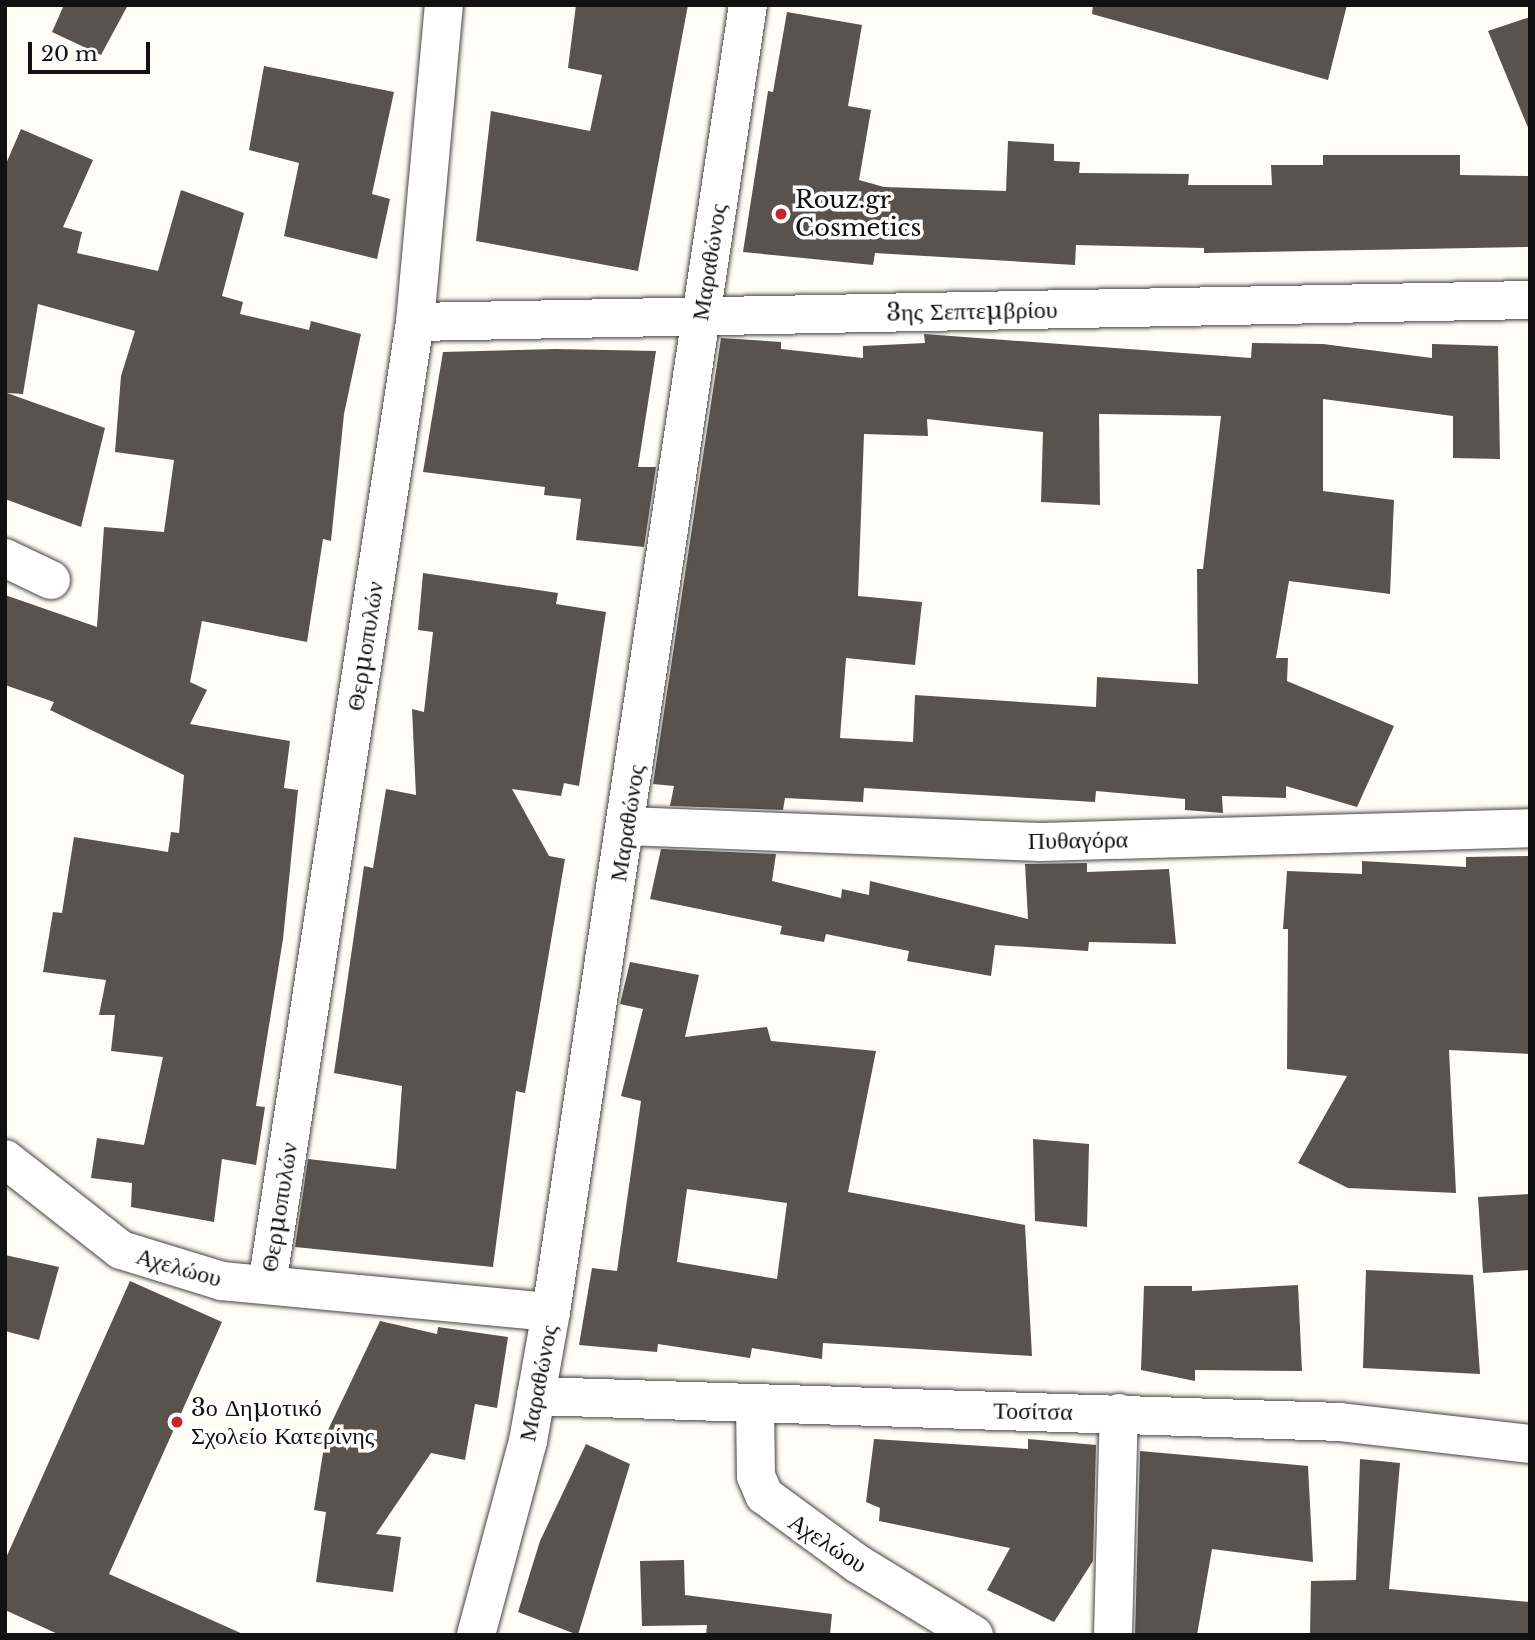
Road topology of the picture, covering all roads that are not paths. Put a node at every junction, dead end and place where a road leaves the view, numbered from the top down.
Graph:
1 (444, 5) edge
2 (748, 5) edge
3 (1530, 300) edge
4 (701, 317) junction
5 (415, 323) junction
6 (5, 558) edge
7 (51, 580) dead end
8 (626, 826) junction
9 (1530, 828) edge
10 (5, 1159) edge
11 (267, 1285) junction
12 (551, 1311) junction
13 (536, 1396) junction
14 (755, 1405) junction
15 (1119, 1413) junction
16 (1530, 1444) edge
17 (477, 1635) edge
18 (974, 1635) edge
19 (1113, 1635) edge

1 - 5 street, Θερμοπυλών
2 - 4 street, Μαραθώνος
3 - 4 street, 3ης Σεπτεμβρίου
4 - 5 street, 3ης Σεπτεμβρίου
4 - 8 street, Μαραθώνος
5 - 11 street, Θερμοπυλών
6 - 7 street
8 - 9 street, Πυθαγόρα
8 - 12 street, Μαραθώνος
10 - 11 street, Αχελώου
11 - 12 street, Αχελώου
12 - 13 street, Μαραθώνος
13 - 14 street, Τοσίτσα
13 - 17 street, Μαραθώνος
14 - 15 street, Τοσίτσα
14 - 18 street, Αχελώου
15 - 16 street, Τοσίτσα
15 - 19 street

